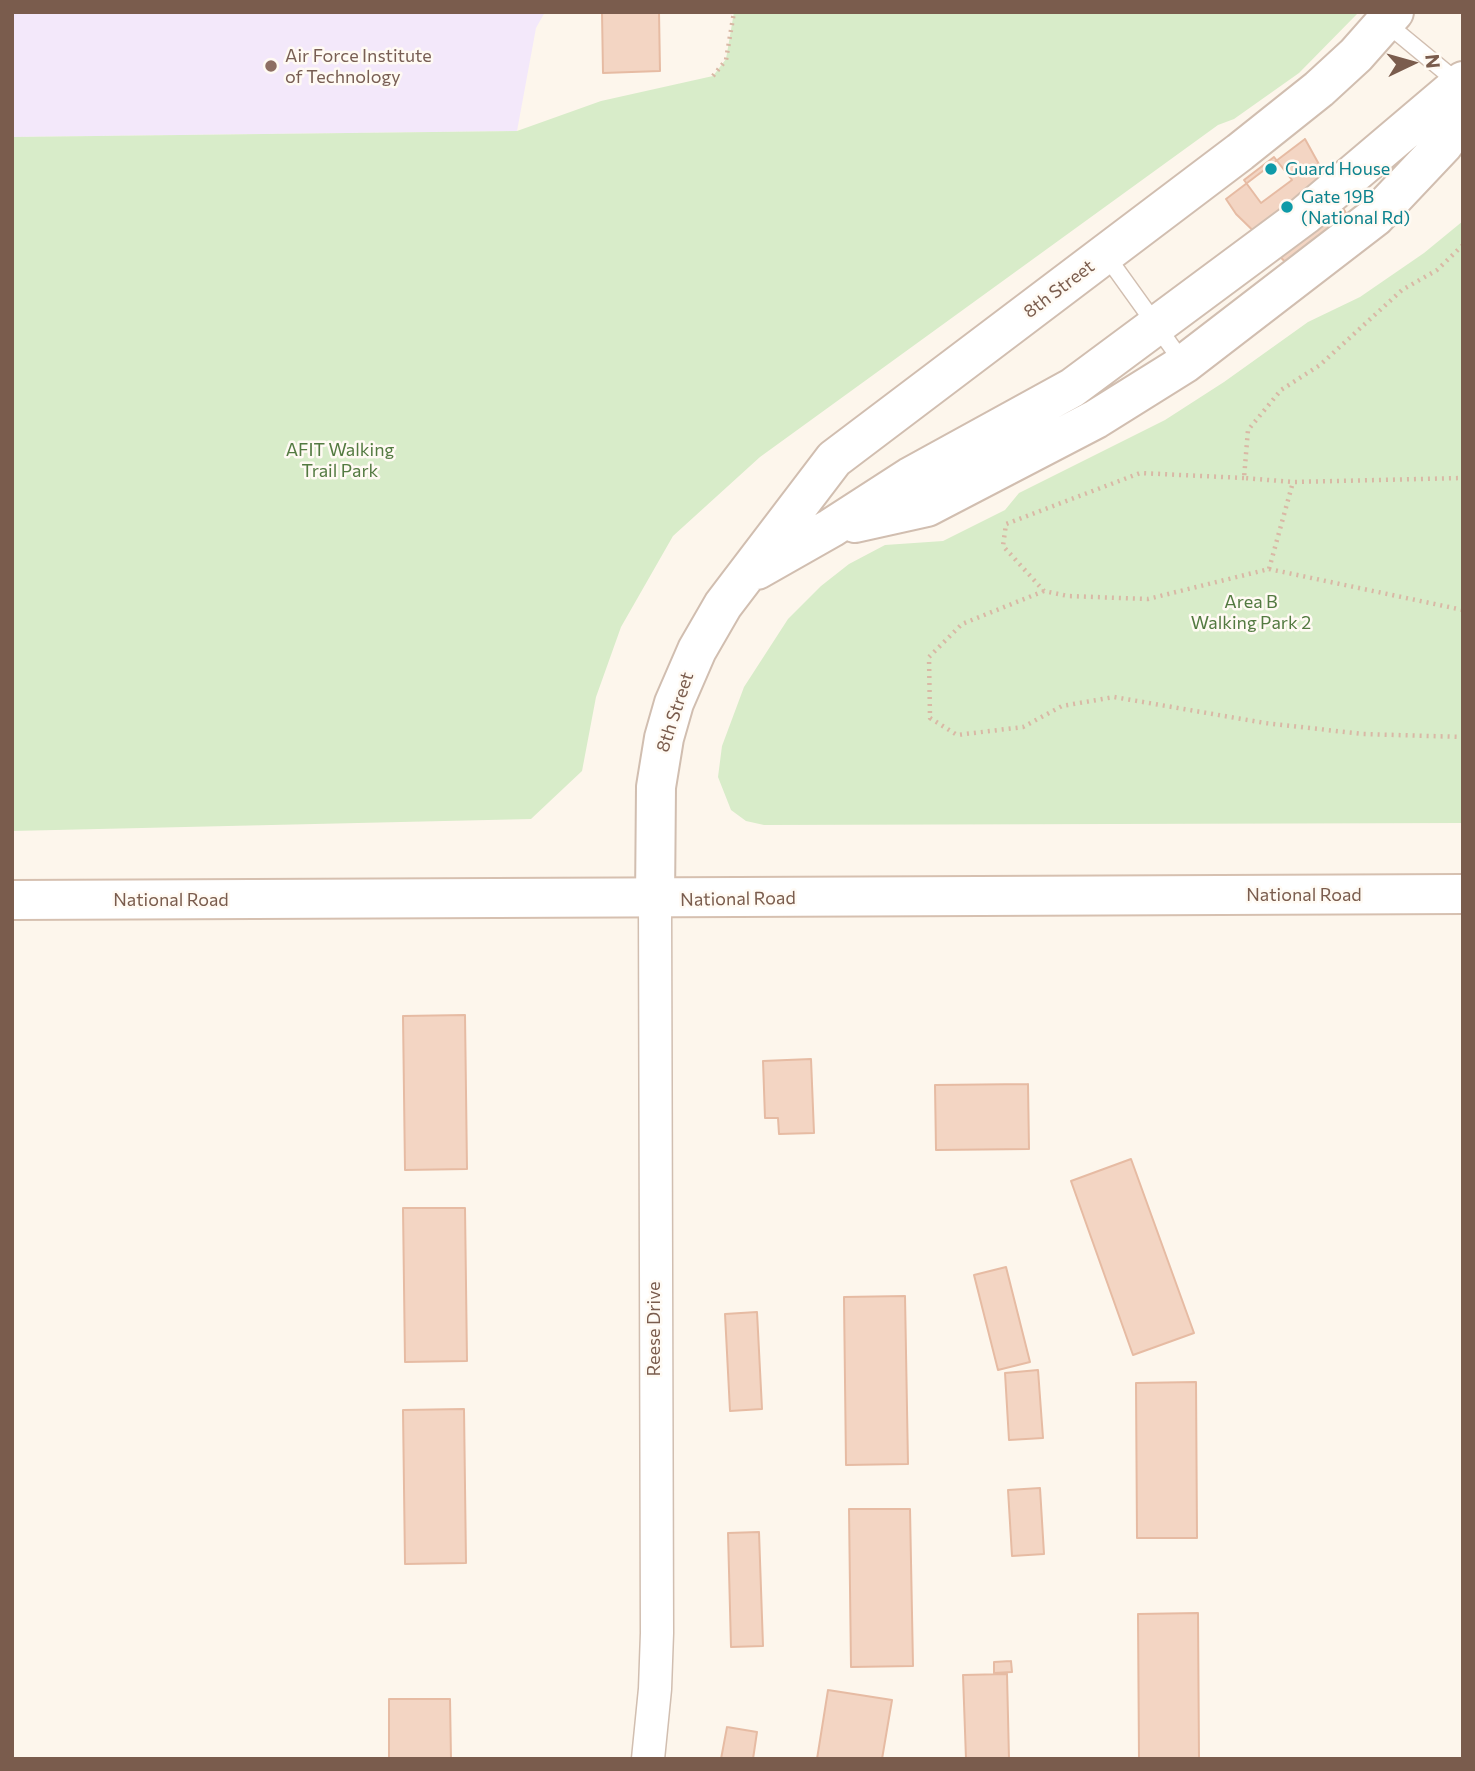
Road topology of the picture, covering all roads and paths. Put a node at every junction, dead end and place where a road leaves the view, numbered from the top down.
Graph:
1 (734, 12) edge
2 (1390, 18) edge
3 (713, 76) dead end
4 (1461, 83) edge
5 (1463, 245) edge
6 (1105, 254) junction
7 (1164, 337) junction
8 (1244, 478) junction
9 (1463, 478) edge
10 (1293, 482) junction
11 (831, 528) junction
12 (1269, 569) junction
13 (740, 580) junction
14 (1044, 591) junction
15 (1463, 610) edge
16 (1463, 737) edge
17 (1463, 894) edge
18 (12, 900) edge
19 (655, 900) junction
20 (648, 1759) edge

1 - 3 path
2 - 4 lane
2 - 6 street, 8th Street
4 - 7 street
5 - 8 path
6 - 7 lane
6 - 13 street, 8th Street
7 - 11 street
7 - 11 street
8 - 10 path
8 - 14 path
9 - 10 path
10 - 12 path
11 - 13 street, 8th Street
12 - 14 path
12 - 15 path
13 - 19 street, 8th Street
14 - 16 path
17 - 19 street, National Road
18 - 19 street, National Road
19 - 20 street, Reese Drive

